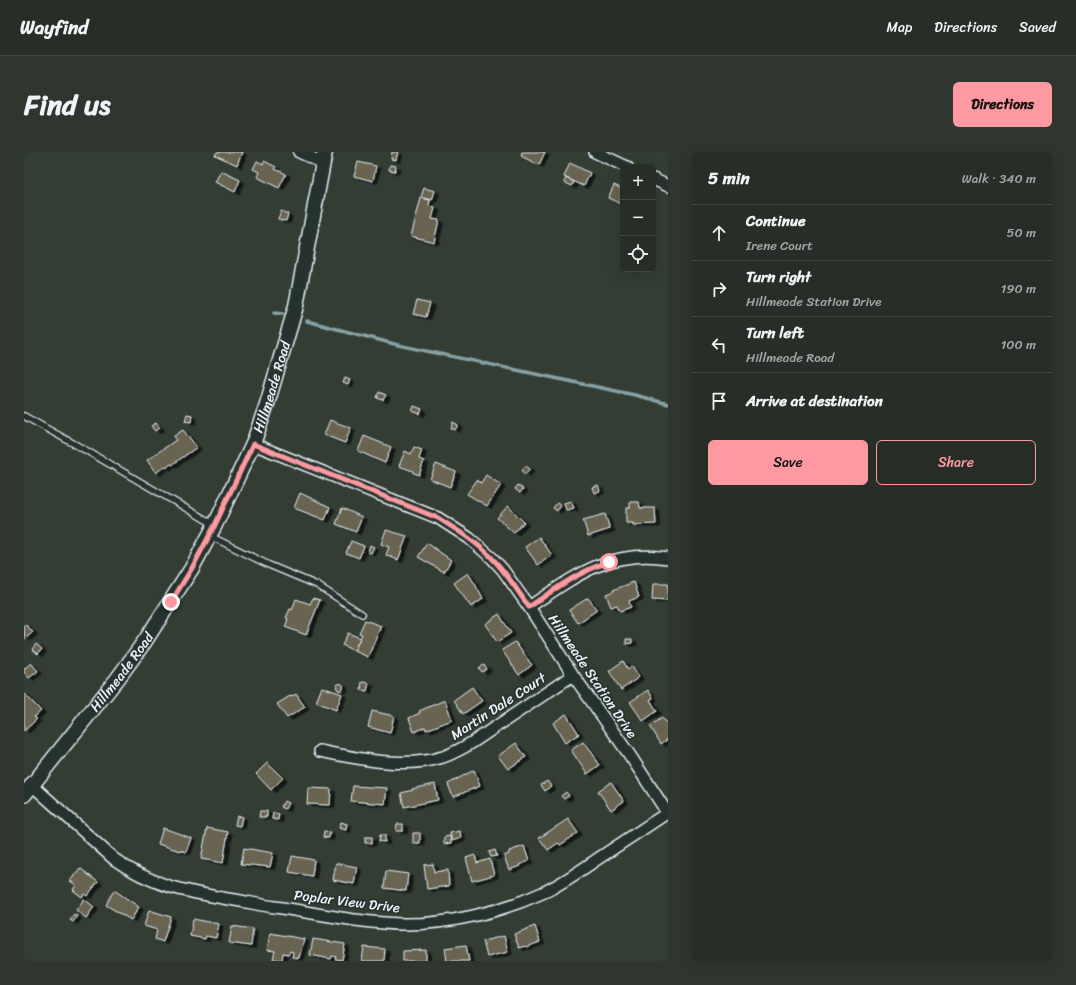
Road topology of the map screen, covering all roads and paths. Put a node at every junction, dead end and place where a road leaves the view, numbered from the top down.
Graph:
1 (299, 152) edge
2 (594, 152) edge
3 (324, 158) edge
4 (620, 164) edge
5 (656, 180) edge
6 (668, 186) edge
7 (24, 416) edge
8 (253, 444) junction
9 (212, 530) junction
10 (668, 558) edge
11 (529, 607) junction
12 (362, 614) dead end
13 (573, 675) junction
14 (320, 751) dead end
15 (28, 790) edge
16 (668, 814) edge

1 - 3 street
2 - 4 street
3 - 8 street, Hillmeade Road
5 - 6 street
7 - 9 lane
8 - 9 street, Hillmeade Road
8 - 11 street, Hillmeade Station Drive
9 - 12 lane
9 - 15 street, Hillmeade Road
10 - 11 street
11 - 13 street, Hillmeade Station Drive
13 - 14 street, Martin Dale Court
13 - 16 street, Hillmeade Station Drive
15 - 16 street, Poplar View Drive

